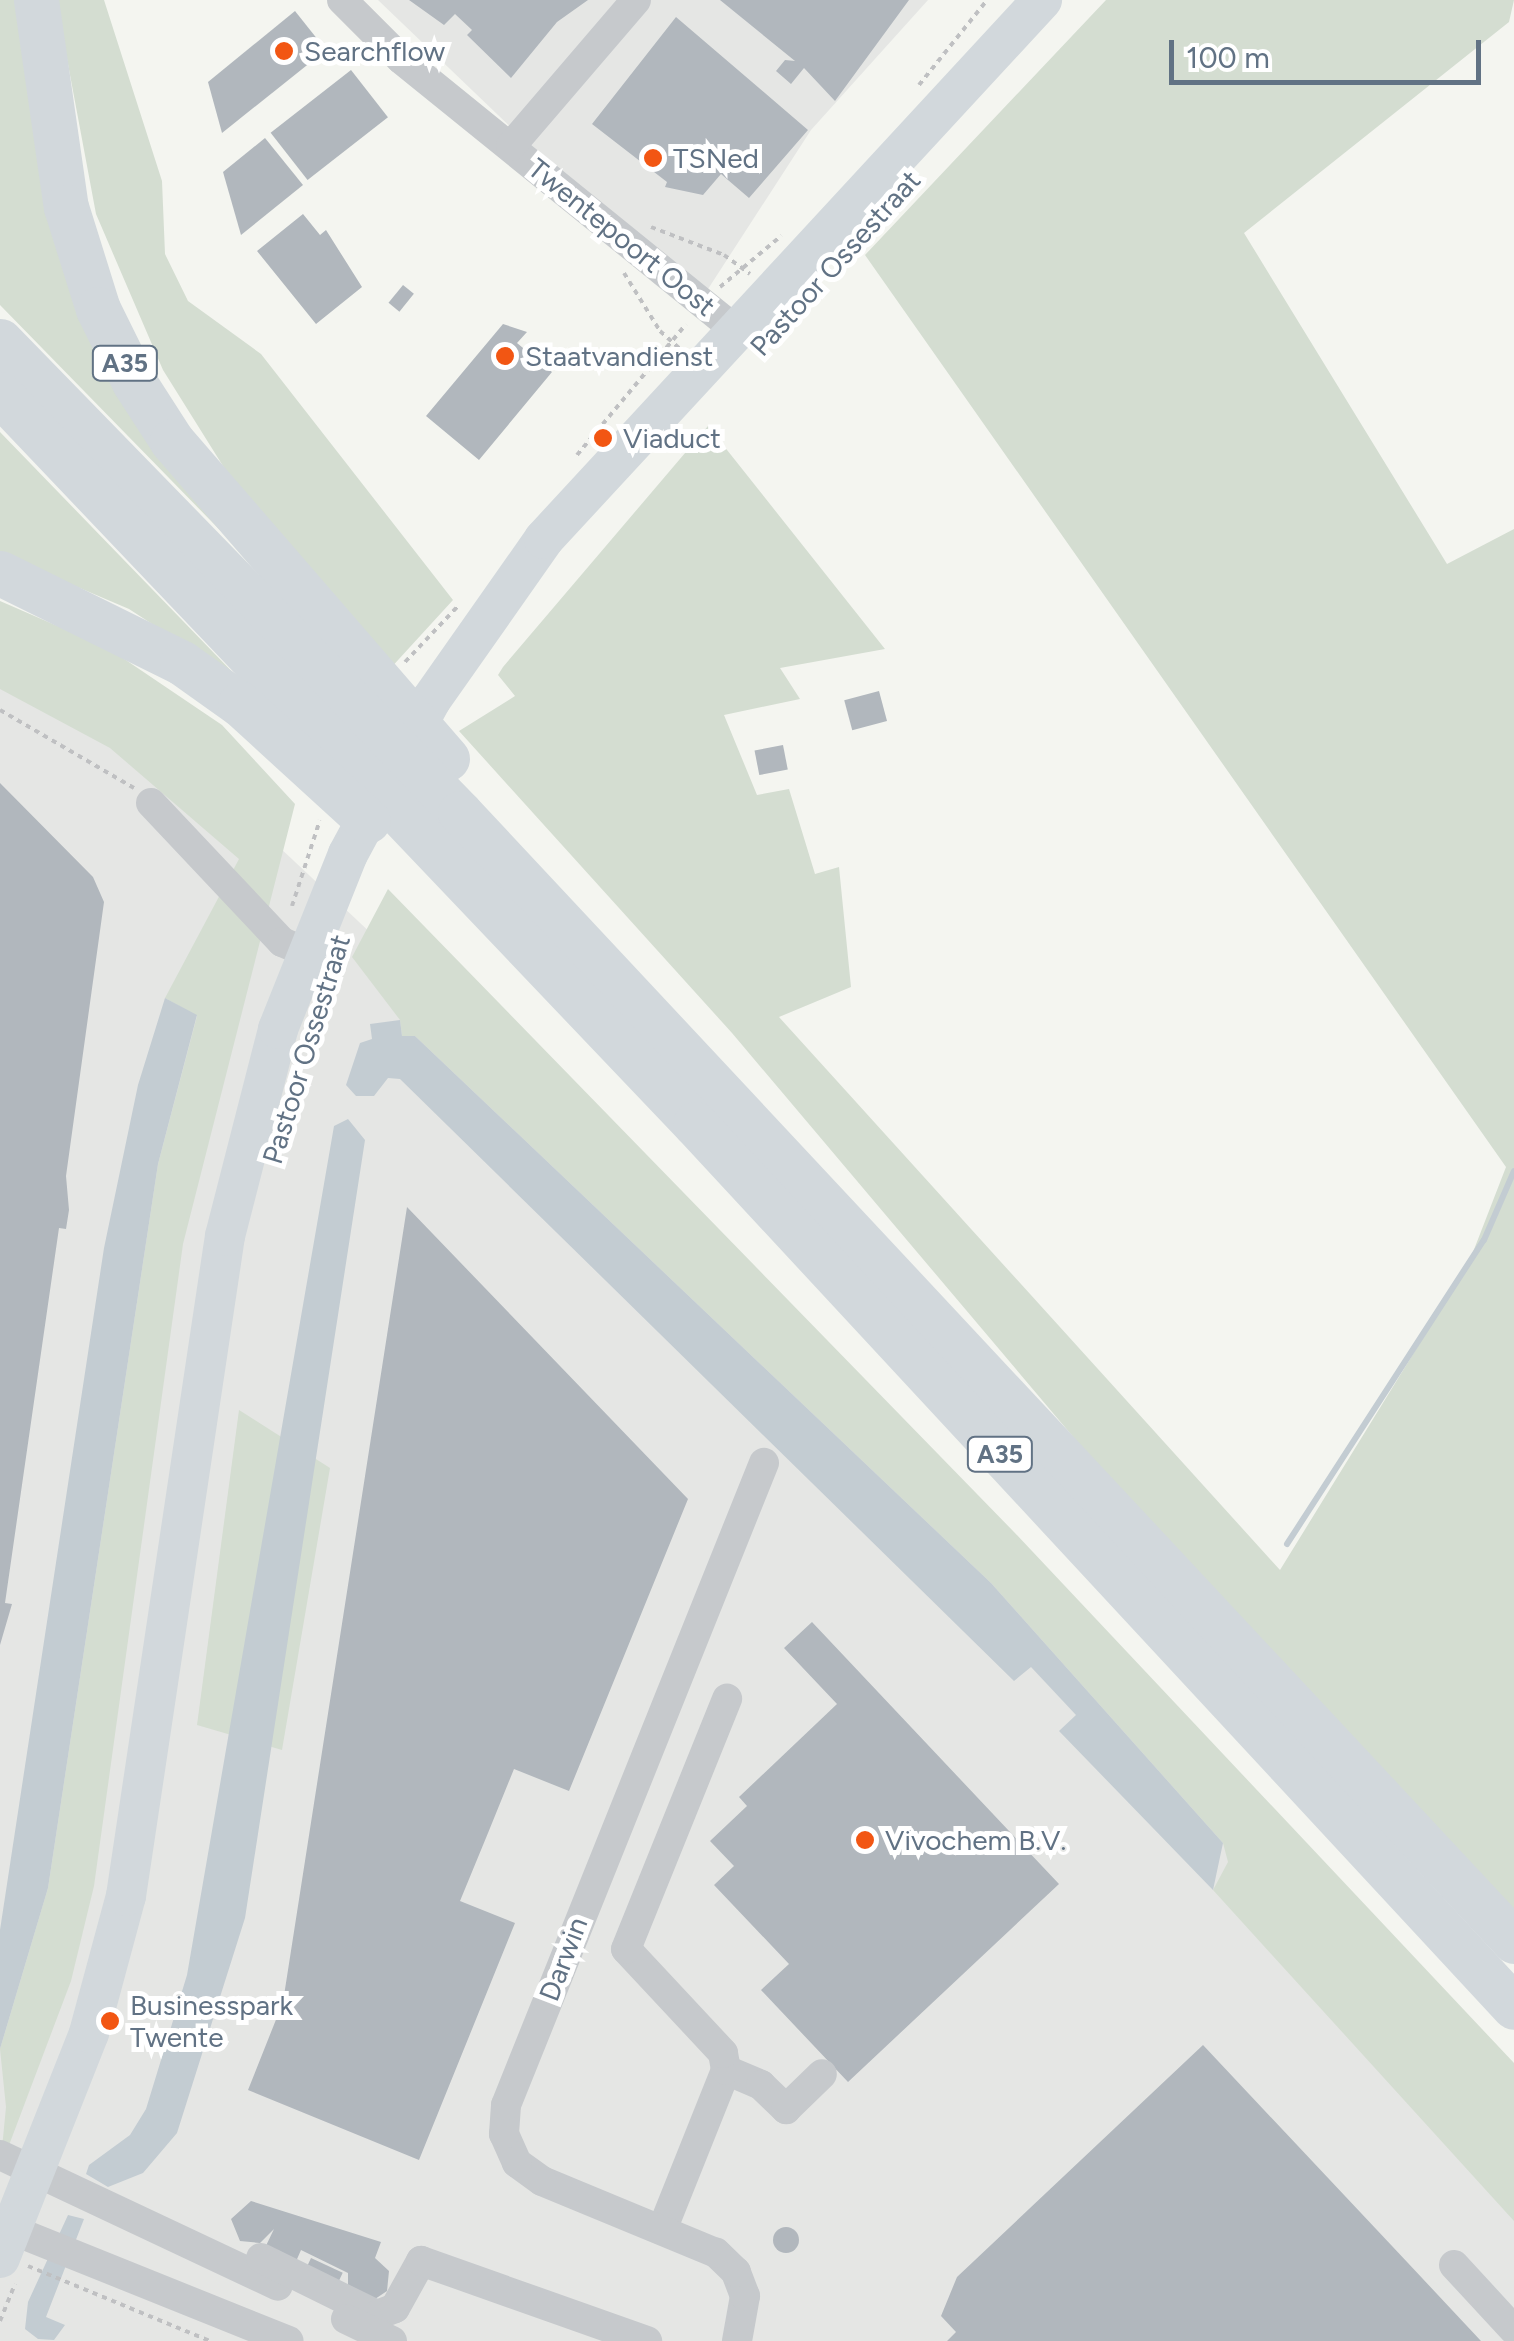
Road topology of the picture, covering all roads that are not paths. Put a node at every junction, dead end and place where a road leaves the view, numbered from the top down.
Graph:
1 (36, 0) edge
2 (342, 0) edge
3 (636, 0) edge
4 (1020, 6) edge
5 (511, 146) junction
6 (734, 328) junction
7 (0, 341) edge
8 (0, 394) edge
9 (0, 573) edge
10 (330, 707) junction
11 (151, 802) road end
12 (306, 952) junction
13 (764, 1462) dead end
14 (726, 1699) dead end
15 (633, 1782) junction
16 (686, 1802) junction
17 (574, 1933) junction
18 (1514, 1941) edge
19 (626, 1949) junction
20 (1514, 2007) edge
21 (726, 2070) junction
22 (822, 2074) dead end
23 (17, 2163) edge
24 (0, 2225) edge
25 (662, 2230) junction
26 (11, 2255) edge
27 (261, 2258) dead end
28 (1454, 2265) dead end
29 (95, 2279) junction
30 (1514, 2330) edge
31 (240, 2341) edge
32 (289, 2341) edge
33 (392, 2341) edge
34 (647, 2341) edge
35 (737, 2341) edge

1 - 10 highway, A35
2 - 5 street, Twentepoort Oost
3 - 5 street, Twentepoort Oost
4 - 6 main road, Pastoor Ossestraat
5 - 6 street, Twentepoort Oost
6 - 12 main road, Pastoor Ossestraat
7 - 10 highway, A35
8 - 10 highway, A35
9 - 10 highway, A35
10 - 18 highway, A35
10 - 20 highway, A35
11 - 12 street
12 - 23 main road, Pastoor Ossestraat
13 - 15 street, Darwin
14 - 16 street
15 - 16 street
15 - 17 street, Darwin
16 - 19 street
17 - 19 street
17 - 25 street, Darwin
19 - 21 street
21 - 22 street
21 - 25 street
23 - 26 main road, Pastoor Ossestraat
23 - 33 street
24 - 29 street
25 - 35 street, Darwin
26 - 29 street
27 - 34 street
28 - 30 street
29 - 31 street
29 - 32 street

